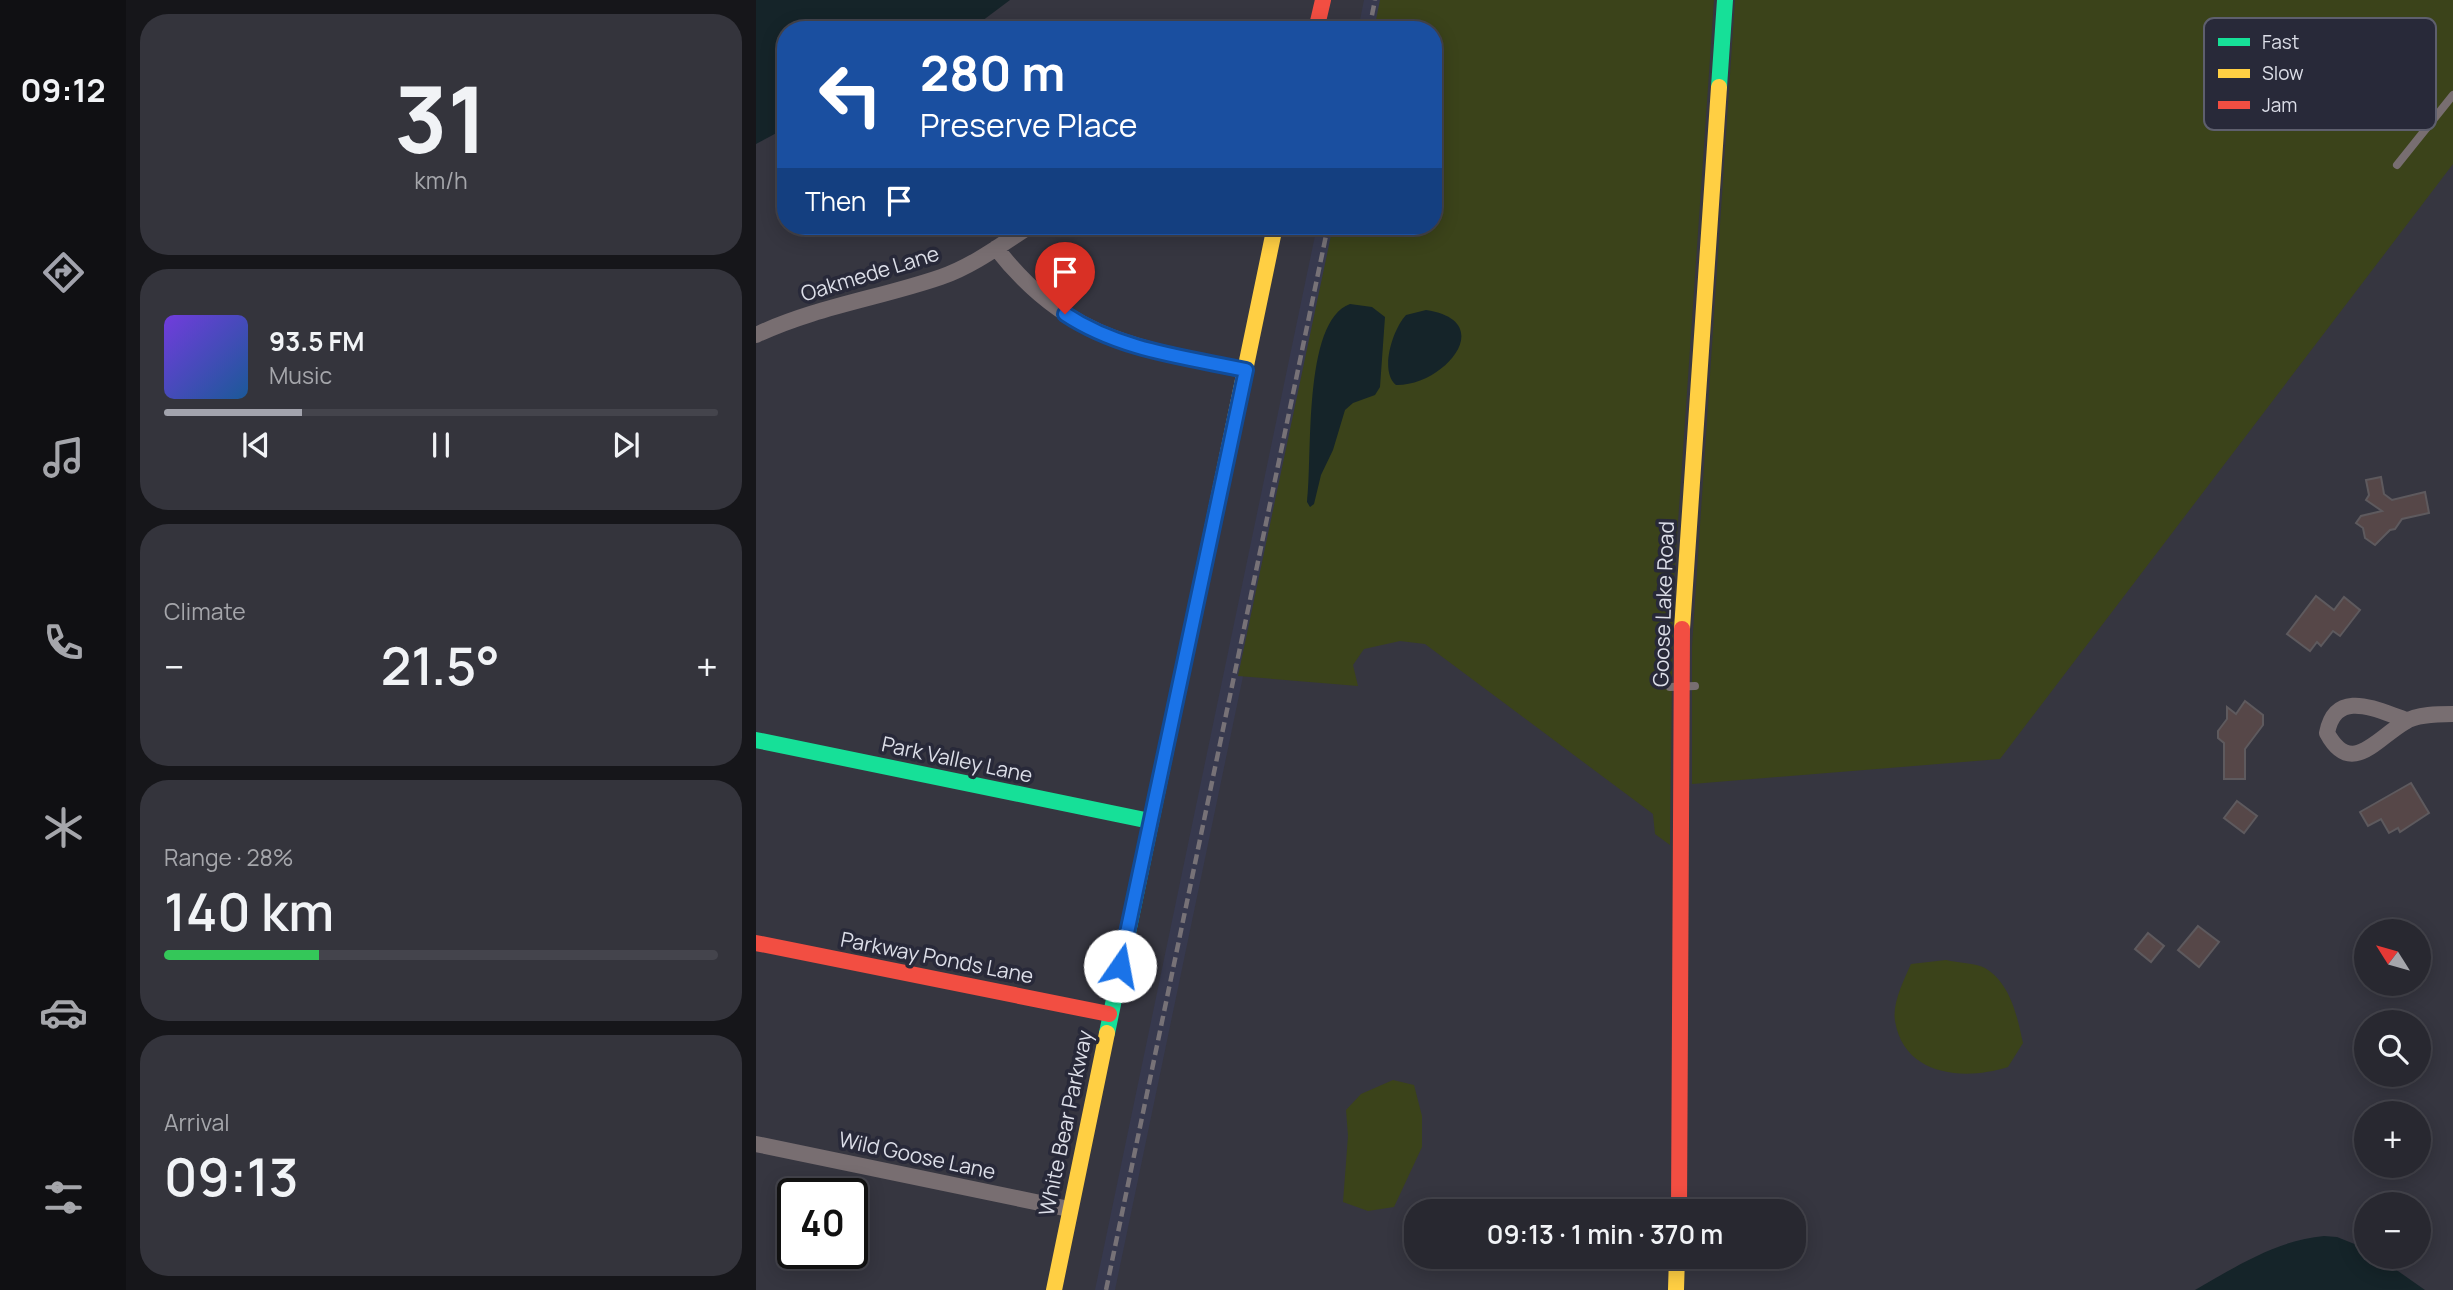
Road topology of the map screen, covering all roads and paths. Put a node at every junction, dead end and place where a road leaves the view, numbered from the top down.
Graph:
1 (1323, 0) edge
2 (1725, 0) edge
3 (1318, 21) edge
4 (2453, 95) edge
5 (2436, 116) edge
6 (2425, 130) edge
7 (2397, 165) dead end
8 (1016, 235) edge
9 (1273, 235) edge
10 (996, 248) junction
11 (756, 335) edge
12 (1246, 370) junction
13 (2453, 714) edge
14 (2407, 720) junction
15 (756, 740) edge
16 (1150, 821) junction
17 (756, 943) edge
18 (1110, 1014) junction
19 (756, 1144) edge
20 (1679, 1199) edge
21 (1069, 1209) junction
22 (1677, 1269) edge
23 (1054, 1290) edge
24 (1676, 1290) edge

1 - 3 street
2 - 20 street, Goose Lake Road
4 - 5 lane
6 - 7 lane
8 - 10 street, Oakmede Lane
9 - 12 street, White Bear Parkway
10 - 11 street, Oakmede Lane
10 - 12 street
12 - 16 street, White Bear Parkway
13 - 14 street
14 - 14 street
15 - 16 street, Park Valley Lane
16 - 18 street, White Bear Parkway
17 - 18 street, Parkway Ponds Lane
18 - 21 street, White Bear Parkway
19 - 21 street, Wild Goose Lane
21 - 23 street, White Bear Parkway
22 - 24 street

